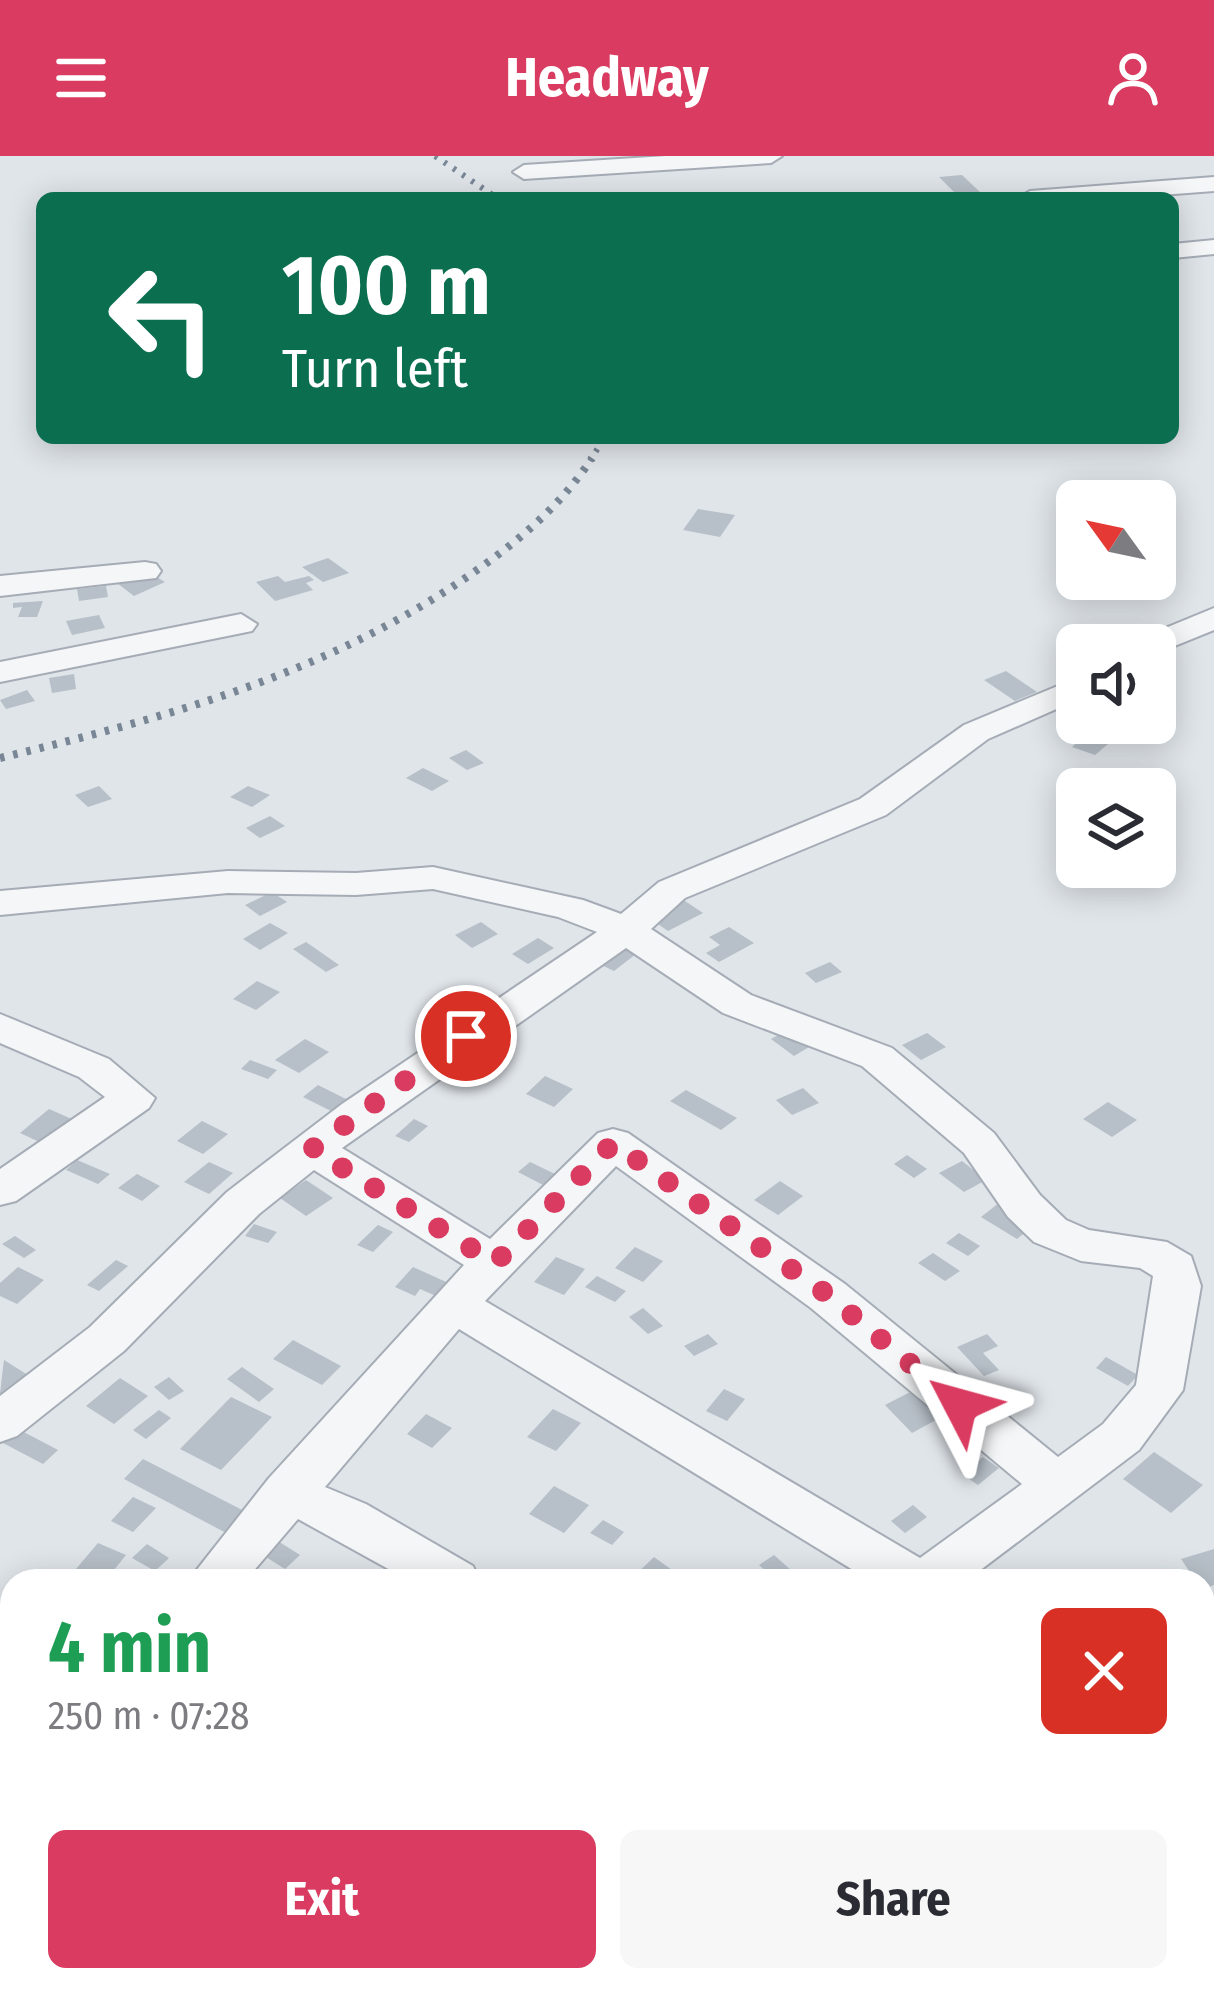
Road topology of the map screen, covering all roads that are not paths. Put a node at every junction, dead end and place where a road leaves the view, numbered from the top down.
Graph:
1 (771, 156) edge
2 (1214, 184) edge
3 (577, 191) dead end
4 (1109, 192) edge
5 (1214, 244) edge
6 (1179, 247) edge
7 (146, 572) dead end
8 (0, 586) edge
9 (1214, 618) edge
10 (241, 624) dead end
11 (1176, 635) edge
12 (0, 672) edge
13 (1056, 697) edge
14 (0, 903) edge
15 (626, 930) junction
16 (0, 1027) edge
17 (312, 1149) junction
18 (0, 1190) edge
19 (495, 1263) junction
20 (453, 1304) junction
21 (0, 1423) edge
22 (1059, 1486) junction
23 (287, 1492) junction
24 (224, 1569) edge
25 (434, 1569) edge
26 (894, 1569) edge
27 (945, 1569) edge

1 - 3 street
2 - 4 street
5 - 6 street
7 - 8 street
9 - 11 street
10 - 12 street
13 - 15 street
14 - 15 street
15 - 17 street
15 - 22 street
16 - 18 street
17 - 19 street
17 - 21 street
19 - 20 street
19 - 22 street
20 - 23 street
20 - 26 street
22 - 27 street
23 - 24 street
23 - 25 street

